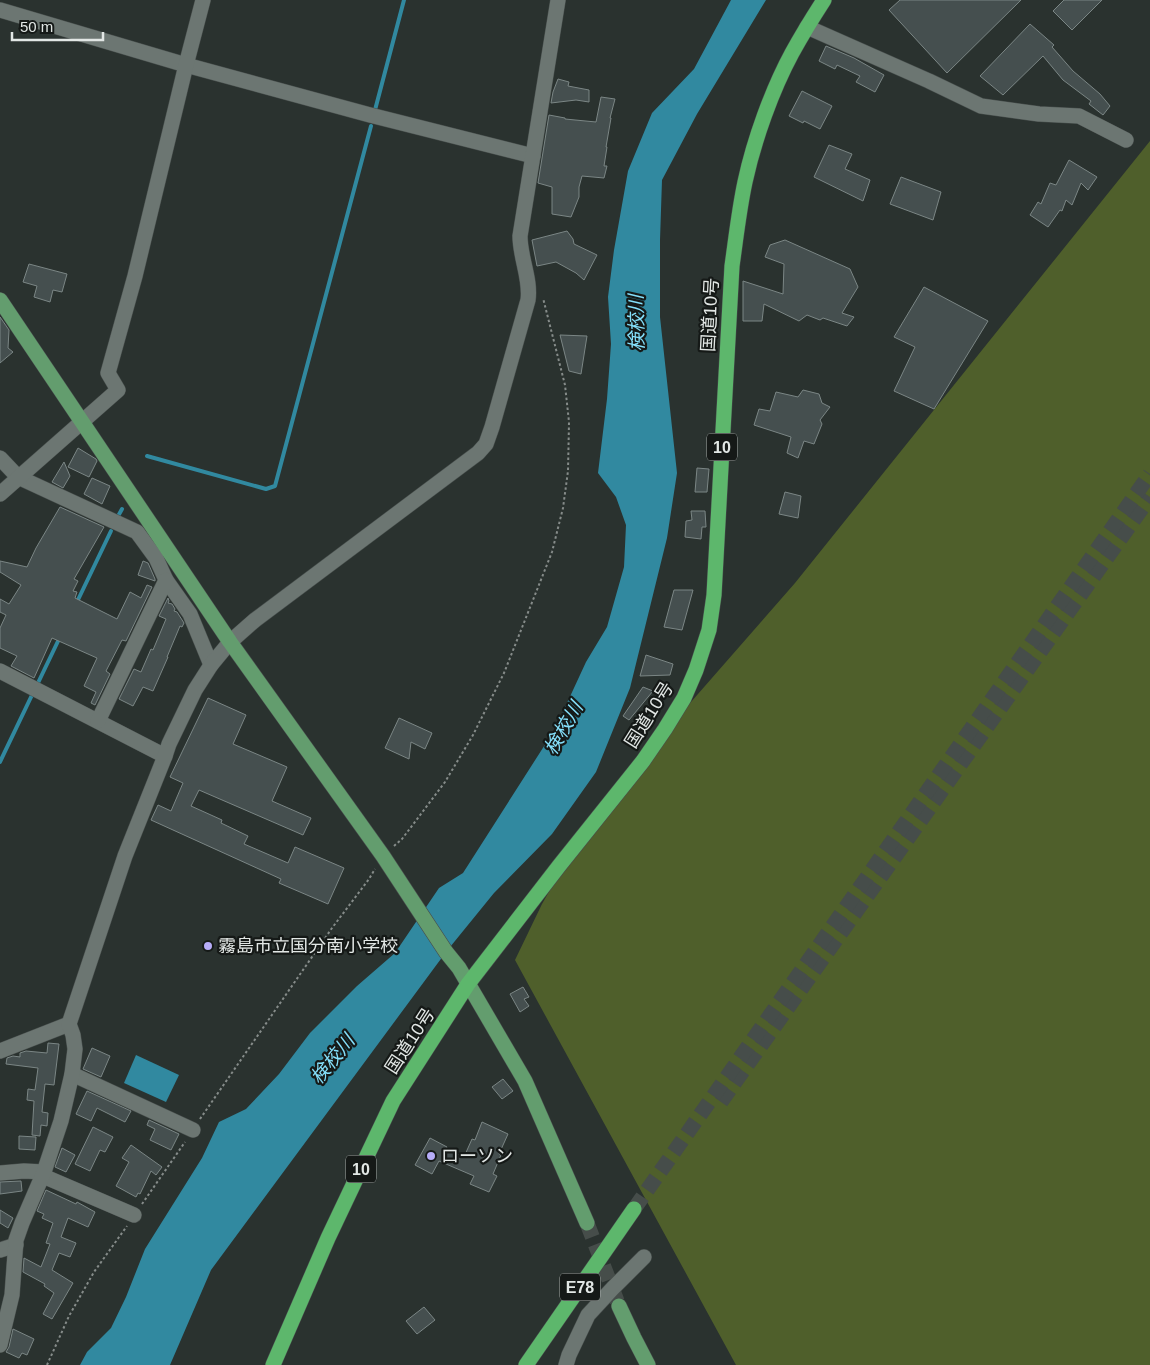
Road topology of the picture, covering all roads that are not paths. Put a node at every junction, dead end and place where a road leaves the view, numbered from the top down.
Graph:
1 (203, 0) edge
2 (558, 0) edge
3 (824, 0) edge
4 (0, 10) edge
5 (807, 27) junction
6 (186, 65) junction
7 (1126, 140) dead end
8 (533, 156) junction
9 (0, 300) edge
10 (81, 421) junction
11 (0, 458) edge
12 (18, 478) junction
13 (0, 494) edge
14 (166, 580) junction
15 (230, 642) junction
16 (211, 665) junction
17 (0, 671) edge
18 (98, 721) junction
19 (166, 756) junction
20 (468, 984) junction
21 (69, 1024) junction
22 (0, 1051) edge
23 (72, 1074) junction
24 (193, 1130) road end
25 (0, 1173) edge
26 (43, 1174) junction
27 (134, 1215) road end
28 (587, 1223) tunnel mouth
29 (16, 1246) junction
30 (0, 1250) edge
31 (644, 1258) dead end
32 (619, 1306) tunnel mouth
33 (0, 1345) edge
34 (272, 1365) edge
35 (526, 1365) edge
36 (539, 1365) edge
37 (566, 1365) edge
38 (648, 1365) edge

1 - 6 street
2 - 8 street
3 - 5 highway, 国道10号 / 10
4 - 6 street
5 - 7 street
5 - 20 highway, 国道10号 / 10
6 - 8 street
6 - 10 street
8 - 15 street
9 - 10 main road
10 - 12 street
10 - 15 main road
11 - 12 street
12 - 13 street
12 - 14 street
14 - 16 street
14 - 18 street
15 - 16 street
15 - 20 main road
16 - 19 street
17 - 18 street
18 - 19 street
19 - 21 street
20 - 28 main road
20 - 34 highway, 国道10号 / 10
21 - 22 street
21 - 23 street
23 - 24 street
23 - 26 street
25 - 26 street
26 - 27 street
26 - 29 street
29 - 30 street
29 - 33 street
31 - 37 street
32 - 38 main road
35 - 36 highway, E78

